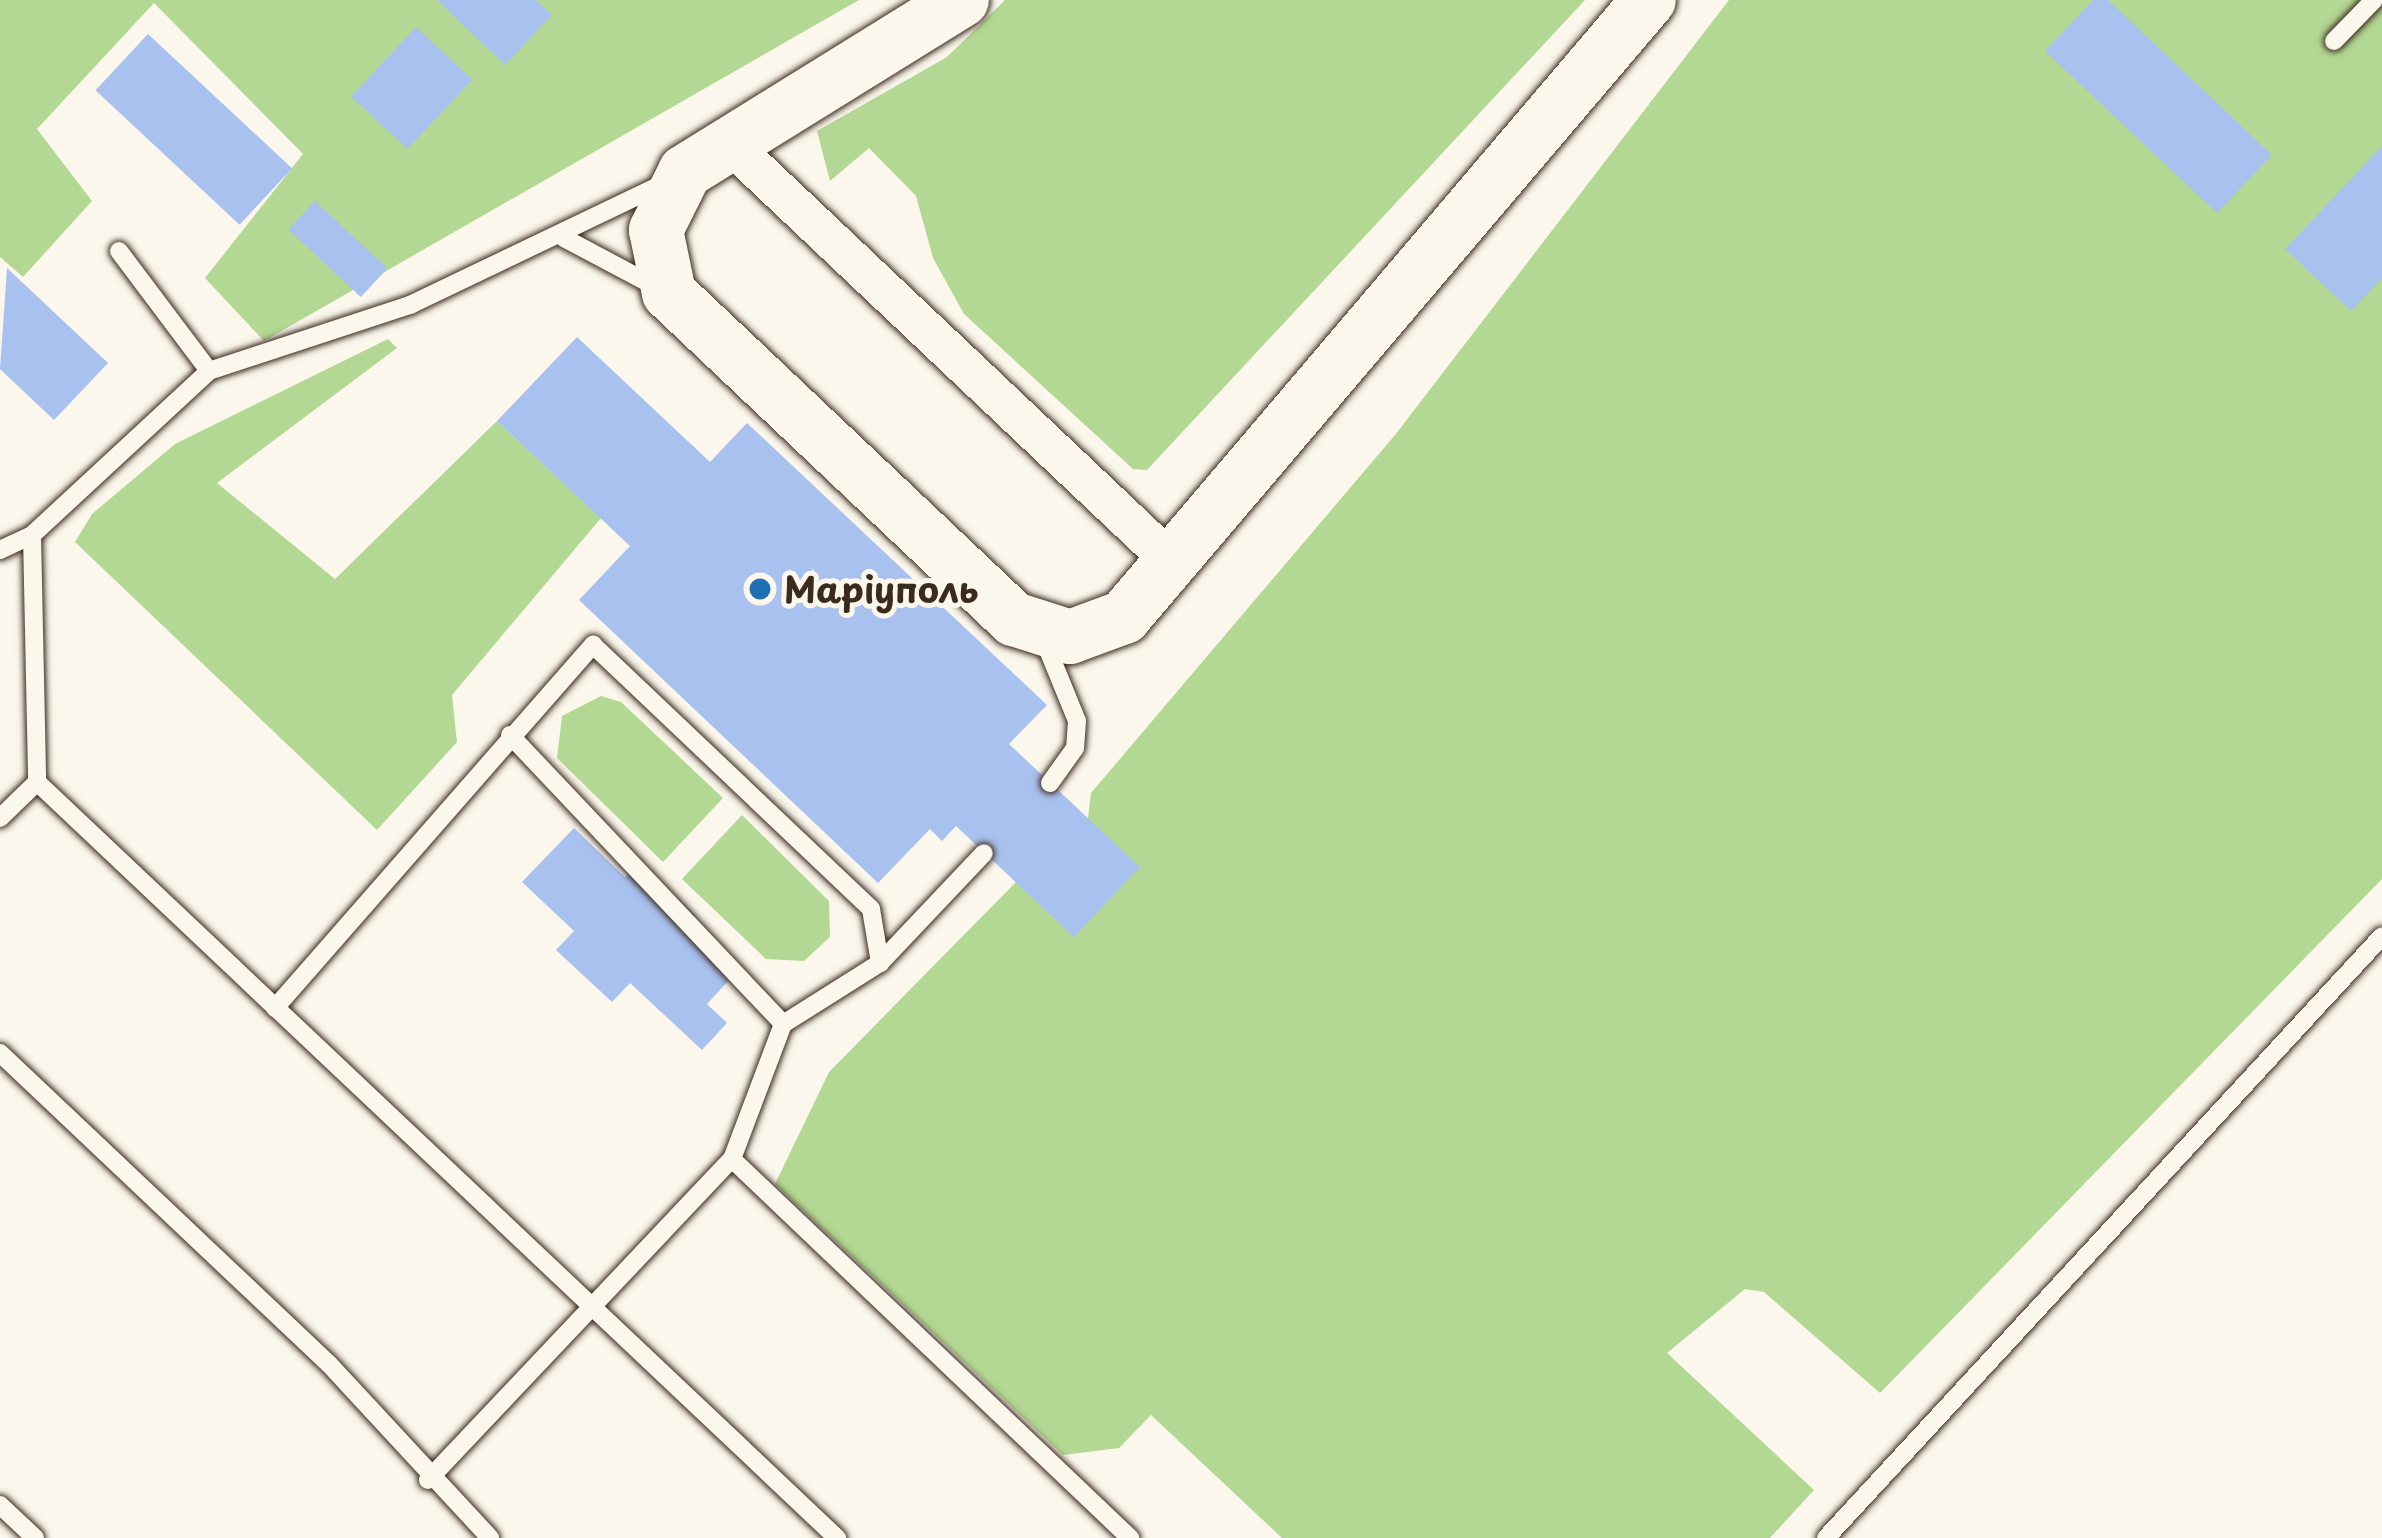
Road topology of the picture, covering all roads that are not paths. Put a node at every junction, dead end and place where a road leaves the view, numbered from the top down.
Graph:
1 (962, 0) edge
2 (1649, 0) edge
3 (2374, 0) edge
4 (2334, 41) dead end
5 (732, 146) junction
6 (685, 172) junction
7 (564, 238) junction
8 (118, 251) dead end
9 (670, 293) junction
10 (209, 370) junction
11 (32, 535) junction
12 (0, 550) edge
13 (1173, 562) junction
14 (1038, 626) junction
15 (509, 735) junction
16 (37, 782) junction
17 (1050, 783) dead end
18 (0, 818) edge
19 (984, 853) dead end
20 (2382, 936) edge
21 (880, 964) junction
22 (275, 1008) junction
23 (783, 1024) junction
24 (0, 1053) edge
25 (732, 1159) junction
26 (592, 1307) junction
27 (428, 1480) junction
28 (0, 1504) edge
29 (35, 1538) edge
30 (490, 1538) edge
31 (837, 1538) edge
32 (1130, 1538) edge
33 (1826, 1538) edge

1 - 5 main road
2 - 13 main road
3 - 4 lane
5 - 6 main road
5 - 13 street
6 - 7 lane
6 - 9 main road
7 - 9 lane
7 - 10 lane
8 - 10 lane
9 - 14 main road
10 - 11 lane
11 - 12 lane
11 - 16 lane
13 - 14 main road
14 - 17 lane
15 - 21 lane
15 - 22 lane
15 - 23 lane
16 - 18 lane
16 - 22 lane
19 - 21 lane
20 - 33 lane
21 - 23 lane
22 - 26 lane
23 - 25 lane
24 - 27 lane
25 - 26 lane
25 - 32 lane
26 - 27 lane
26 - 31 lane
27 - 30 lane
28 - 29 lane

